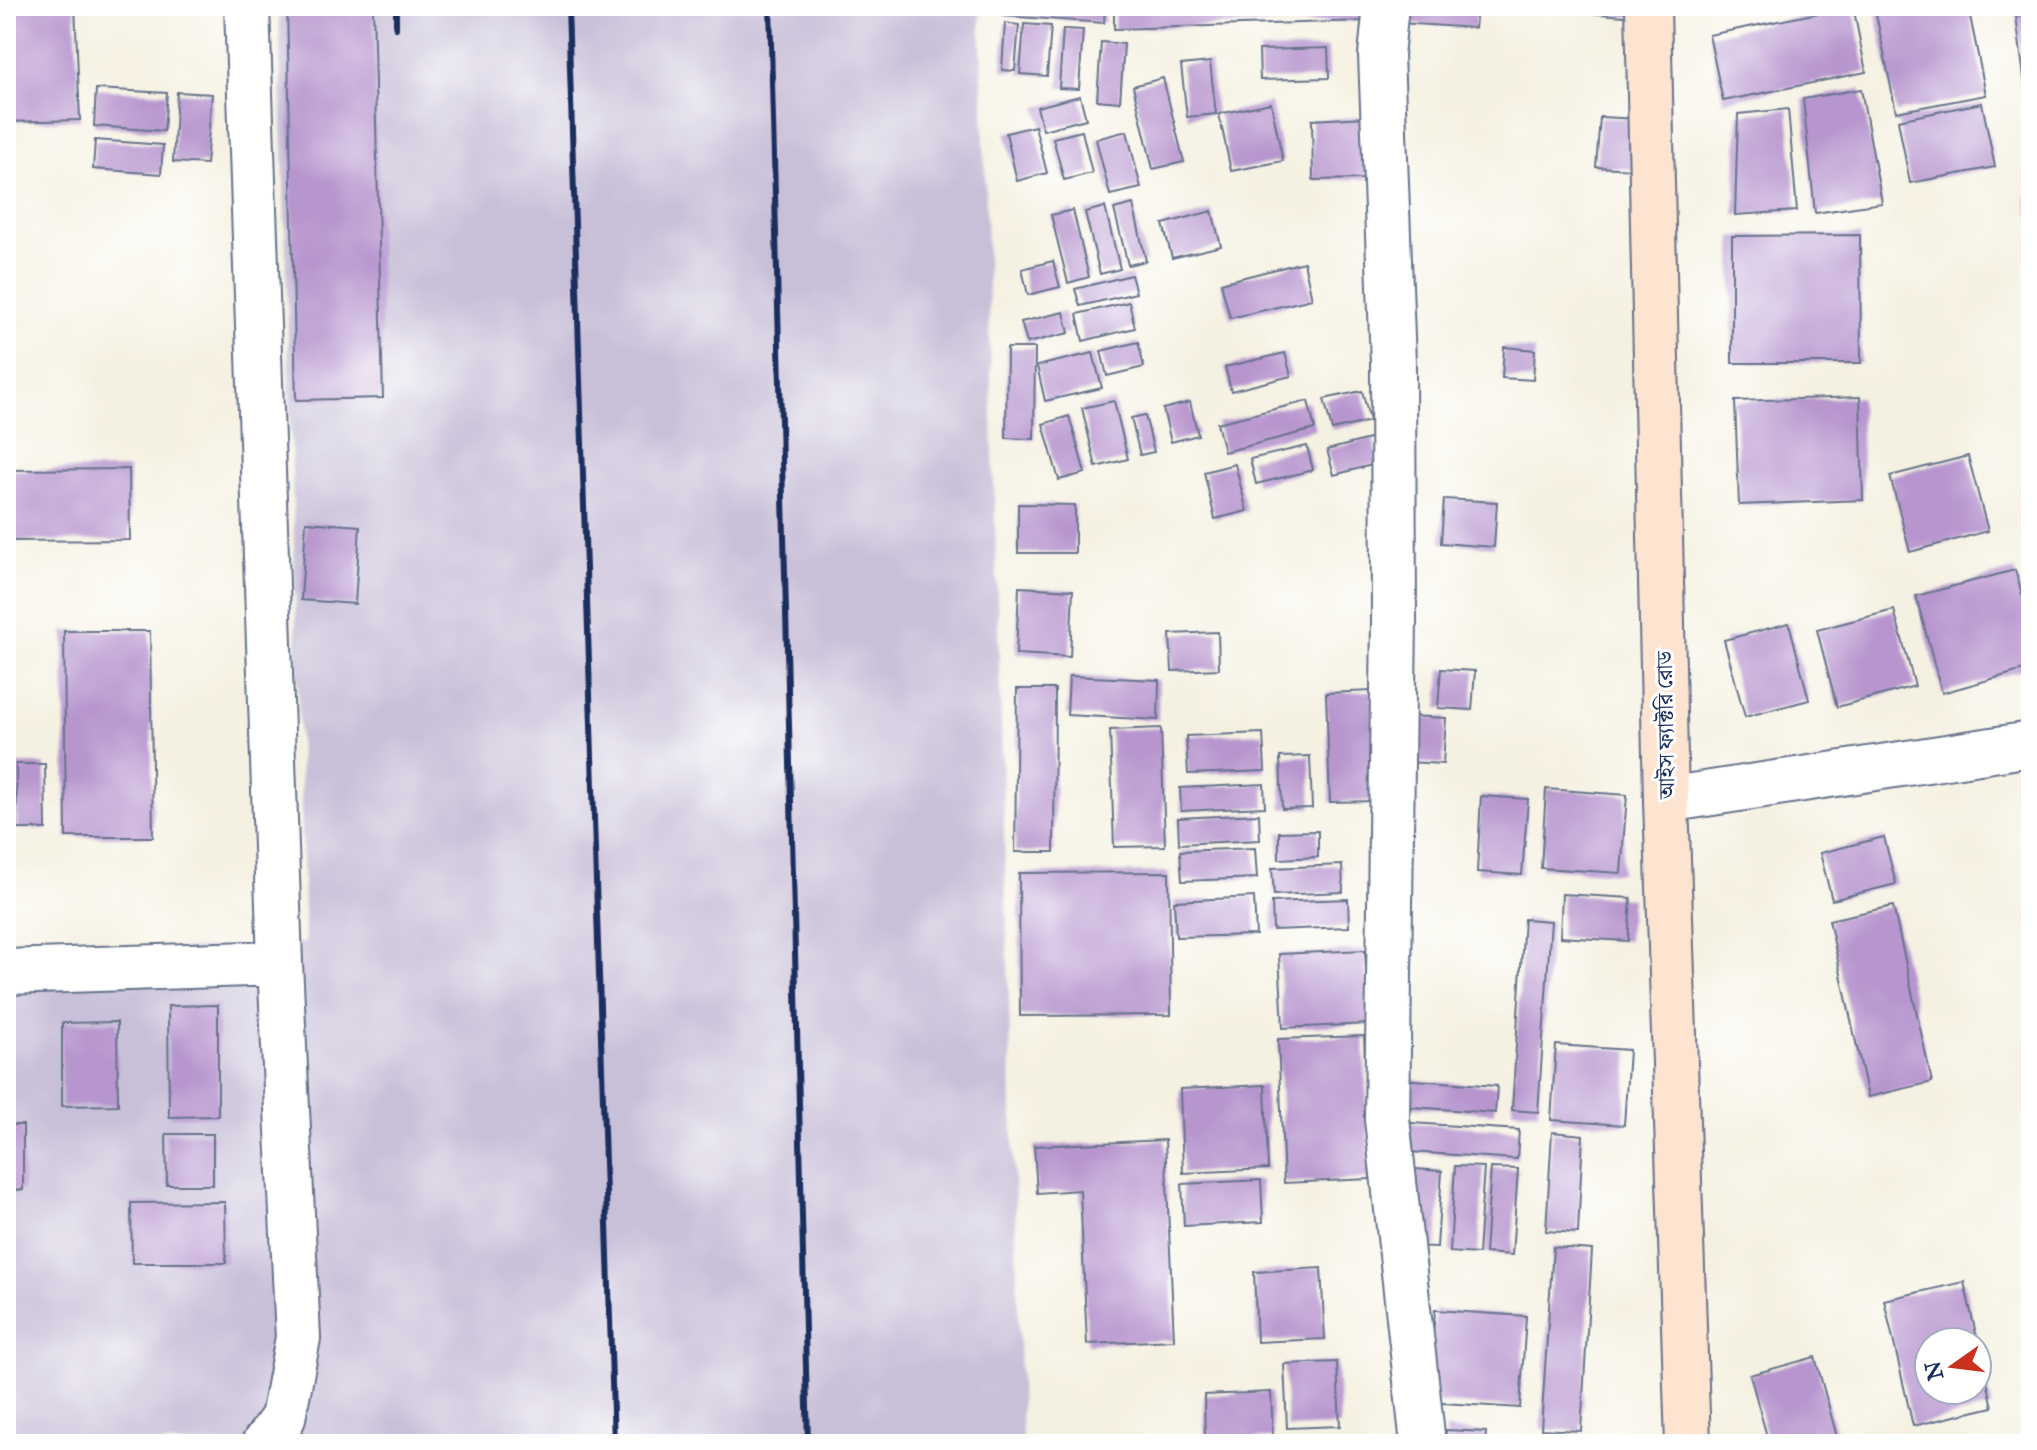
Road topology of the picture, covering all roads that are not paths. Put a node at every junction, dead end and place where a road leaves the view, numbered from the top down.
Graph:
1 (247, 6) edge
2 (1386, 6) edge
3 (1648, 6) edge
4 (2031, 744) edge
5 (1666, 800) junction
6 (280, 963) junction
7 (6, 972) edge
8 (264, 1444) edge
9 (1423, 1444) edge
10 (1688, 1444) edge

1 - 6 street
2 - 9 street
3 - 5 street, আইস ফ্যাক্টরি রোড
4 - 5 street
5 - 10 street, আইস ফ্যাক্টরি রোড
6 - 7 street
6 - 8 street

